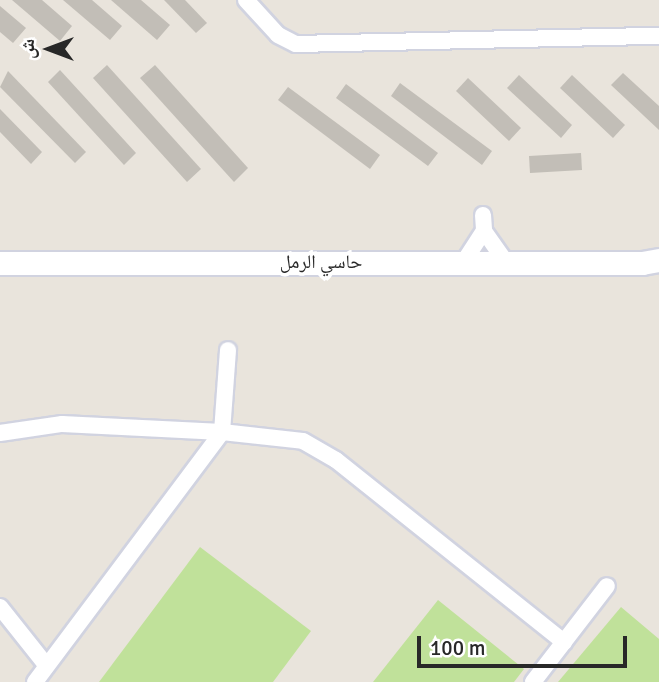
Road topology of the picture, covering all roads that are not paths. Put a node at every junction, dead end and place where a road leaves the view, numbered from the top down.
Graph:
1 (246, 0) edge
2 (659, 36) edge
3 (0, 263) edge
4 (463, 263) junction
5 (506, 263) junction
6 (654, 263) edge
7 (228, 350) dead end
8 (222, 432) junction
9 (0, 433) edge
10 (607, 586) dead end
11 (0, 607) edge
12 (564, 642) junction
13 (47, 666) junction
14 (35, 682) edge
15 (533, 682) edge

1 - 2 street
3 - 4 main road, حاسي الرمل
4 - 5 main road, حاسي الرمل
4 - 5 street
5 - 6 main road, حاسي الرمل
7 - 8 street
8 - 9 street
8 - 12 street
8 - 13 street
10 - 12 street
11 - 13 street
12 - 15 street
13 - 14 street

